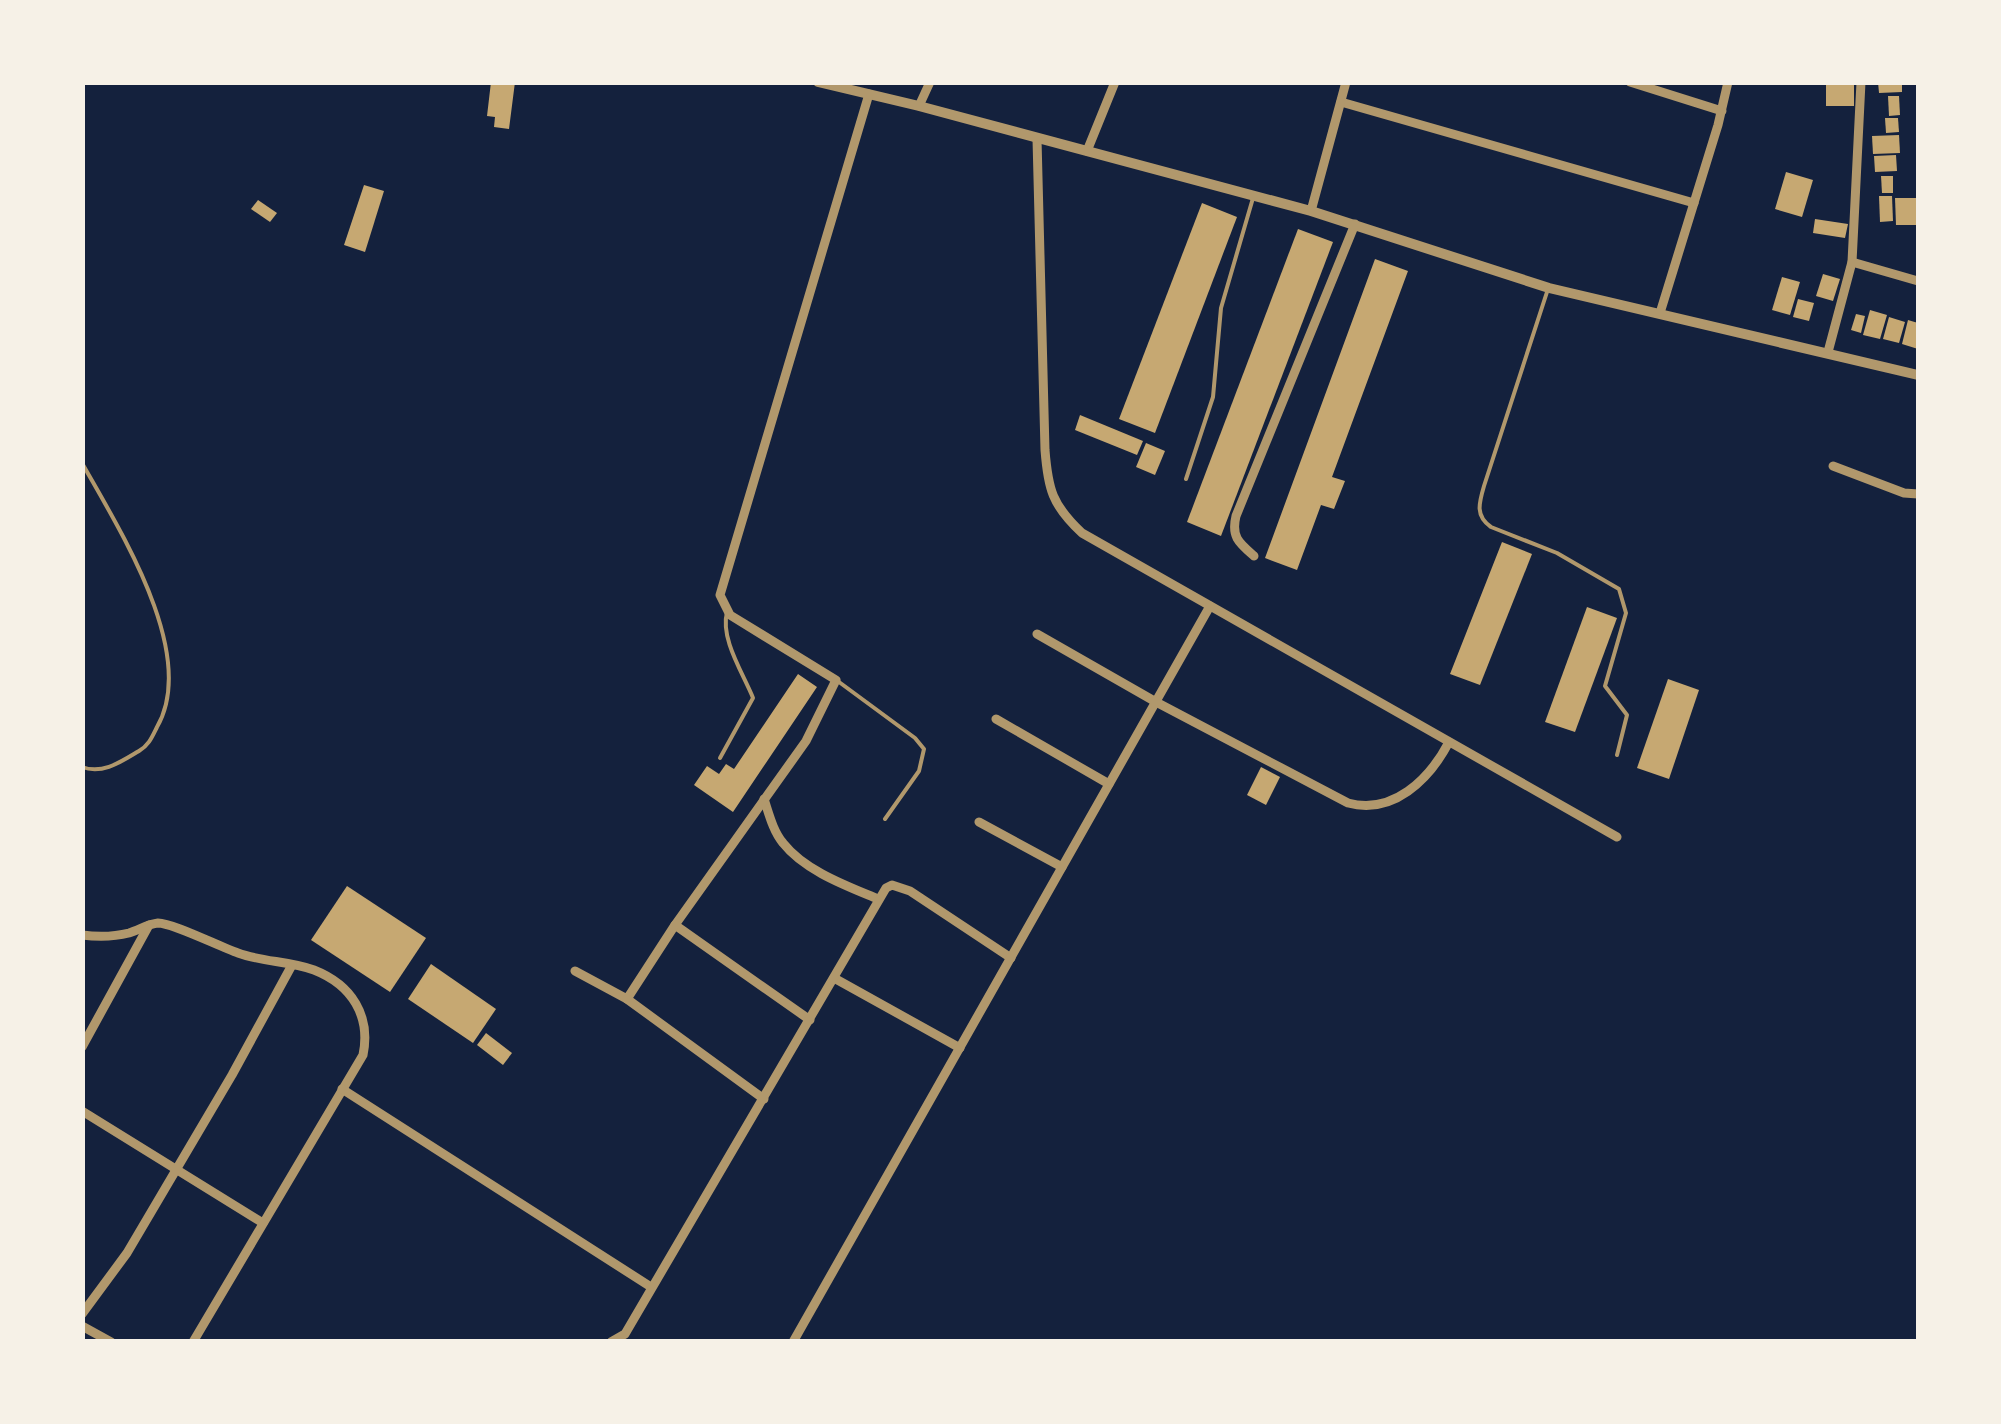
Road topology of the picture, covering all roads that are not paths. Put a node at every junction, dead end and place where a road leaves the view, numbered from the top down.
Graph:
1 (818, 82) edge
2 (930, 82) edge
3 (1115, 82) edge
4 (1346, 82) edge
5 (1630, 82) edge
6 (1728, 82) edge
7 (1861, 82) edge
8 (869, 94) junction
9 (1341, 102) junction
10 (918, 106) junction
11 (1722, 110) junction
12 (1037, 139) junction
13 (1087, 152) junction
14 (1254, 196) junction
15 (1694, 203) junction
16 (1311, 211) junction
17 (1354, 224) junction
18 (1852, 262) junction
19 (1918, 281) edge
20 (1549, 288) junction
21 (1660, 313) junction
22 (1828, 352) junction
23 (1918, 375) edge
24 (82, 464) edge
25 (1833, 466) dead end
26 (1186, 479) dead end
27 (1918, 494) edge
28 (1254, 556) dead end
29 (1210, 606) junction
30 (727, 612) junction
31 (1037, 634) dead end
32 (836, 680) junction
33 (1156, 702) junction
34 (996, 719) dead end
35 (1449, 742) junction
36 (1617, 754) dead end
37 (720, 758) dead end
38 (82, 768) edge
39 (1110, 784) junction
40 (764, 799) junction
41 (886, 819) dead end
42 (979, 822) dead end
43 (1617, 838) dead end
44 (1062, 867) junction
45 (878, 898) junction
46 (149, 925) junction
47 (675, 925) junction
48 (82, 935) edge
49 (1010, 958) junction
50 (292, 965) junction
51 (574, 970) dead end
52 (834, 978) junction
53 (627, 999) junction
54 (810, 1020) junction
55 (82, 1047) edge
56 (960, 1048) junction
57 (342, 1089) junction
58 (764, 1099) junction
59 (82, 1112) edge
60 (176, 1169) junction
61 (263, 1223) junction
62 (652, 1288) junction
63 (82, 1314) edge
64 (82, 1326) edge
65 (111, 1342) edge
66 (193, 1342) edge
67 (612, 1342) edge
68 (793, 1342) edge

1 - 8 street
2 - 10 street
3 - 13 street
4 - 9 street
5 - 11 street
6 - 11 street
7 - 18 street
8 - 10 street
8 - 30 street
9 - 15 street
9 - 16 street
10 - 12 street
11 - 15 street
12 - 13 street
12 - 29 street
13 - 14 street
14 - 16 street
14 - 26 lane
15 - 21 street
16 - 17 street
17 - 20 street
17 - 28 street
18 - 19 street
18 - 22 street
20 - 21 street
20 - 36 lane
21 - 22 street
22 - 23 street
24 - 38 lane
25 - 27 street
29 - 33 street
29 - 35 street
30 - 32 street
30 - 37 lane
31 - 33 street
32 - 40 street
32 - 41 lane
33 - 35 street
33 - 39 street
34 - 39 street
35 - 43 street
39 - 44 street
40 - 45 street
40 - 47 street
42 - 44 street
44 - 49 street
45 - 49 street
45 - 52 street
46 - 48 street
46 - 50 street
46 - 55 street
47 - 53 street
47 - 54 street
49 - 56 street
50 - 57 street
50 - 60 street
51 - 53 street
52 - 54 street
52 - 56 street
53 - 58 street
54 - 58 street
56 - 68 street
57 - 61 street
57 - 62 street
58 - 62 street
59 - 60 street
60 - 61 street
60 - 63 street
61 - 66 street
62 - 67 street
64 - 65 street

